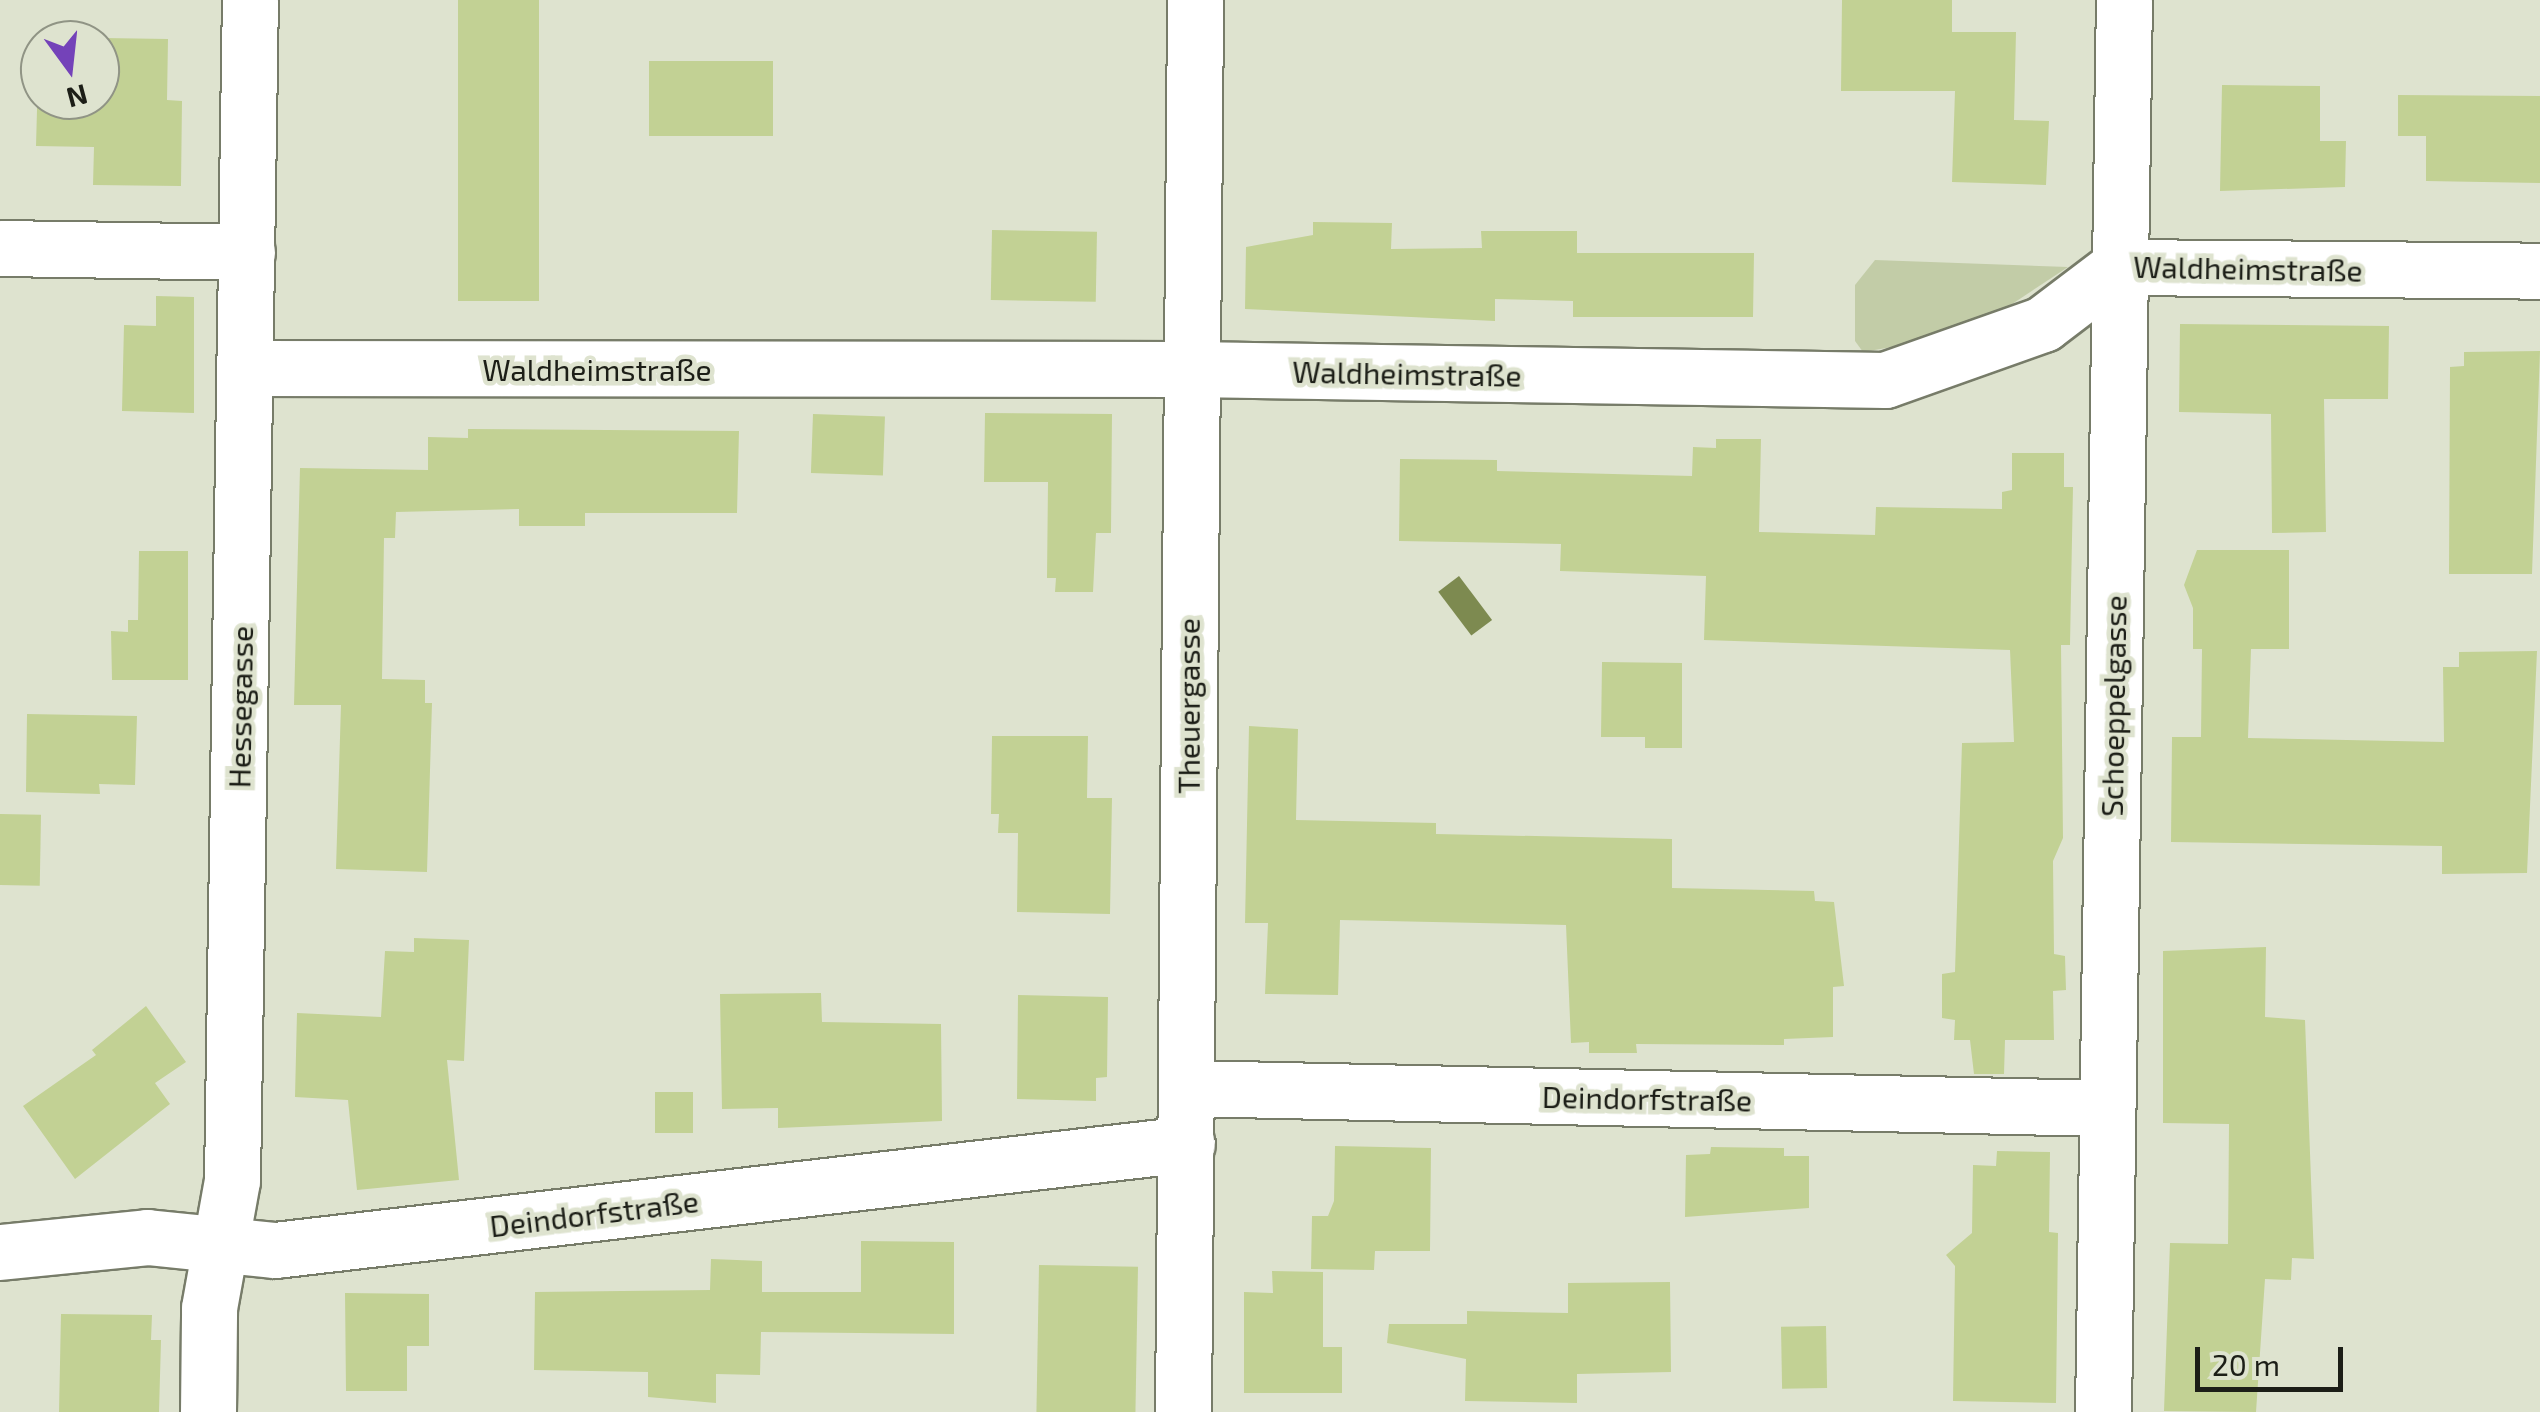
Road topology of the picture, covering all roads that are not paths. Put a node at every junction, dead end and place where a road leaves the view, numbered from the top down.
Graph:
1 (250, 0) edge
2 (1195, 0) edge
3 (2124, 0) edge
4 (0, 248) edge
5 (246, 252) junction
6 (2118, 267) junction
7 (2540, 271) edge
8 (246, 368) junction
9 (1188, 369) junction
10 (1188, 1088) junction
11 (2107, 1108) junction
12 (1188, 1144) junction
13 (216, 1246) junction
14 (0, 1252) edge
15 (208, 1412) edge
16 (1183, 1412) edge
17 (2103, 1412) edge

1 - 5 street, Hessegasse
2 - 9 street, Theuergasse
3 - 6 street, Schoeppelgasse
4 - 5 street
5 - 8 street, Hessegasse
6 - 7 street, Waldheimstraße
6 - 9 street, Waldheimstraße
6 - 11 street, Schoeppelgasse
8 - 9 street, Waldheimstraße
8 - 13 street, Hessegasse
9 - 10 street, Theuergasse
10 - 11 street, Deindorfstraße
10 - 12 street, Theuergasse
11 - 17 street, Schoeppelgasse
12 - 13 street, Deindorfstraße
12 - 16 street, Theuergasse
13 - 14 street, Deindorfstraße
13 - 15 street, Hessegasse

